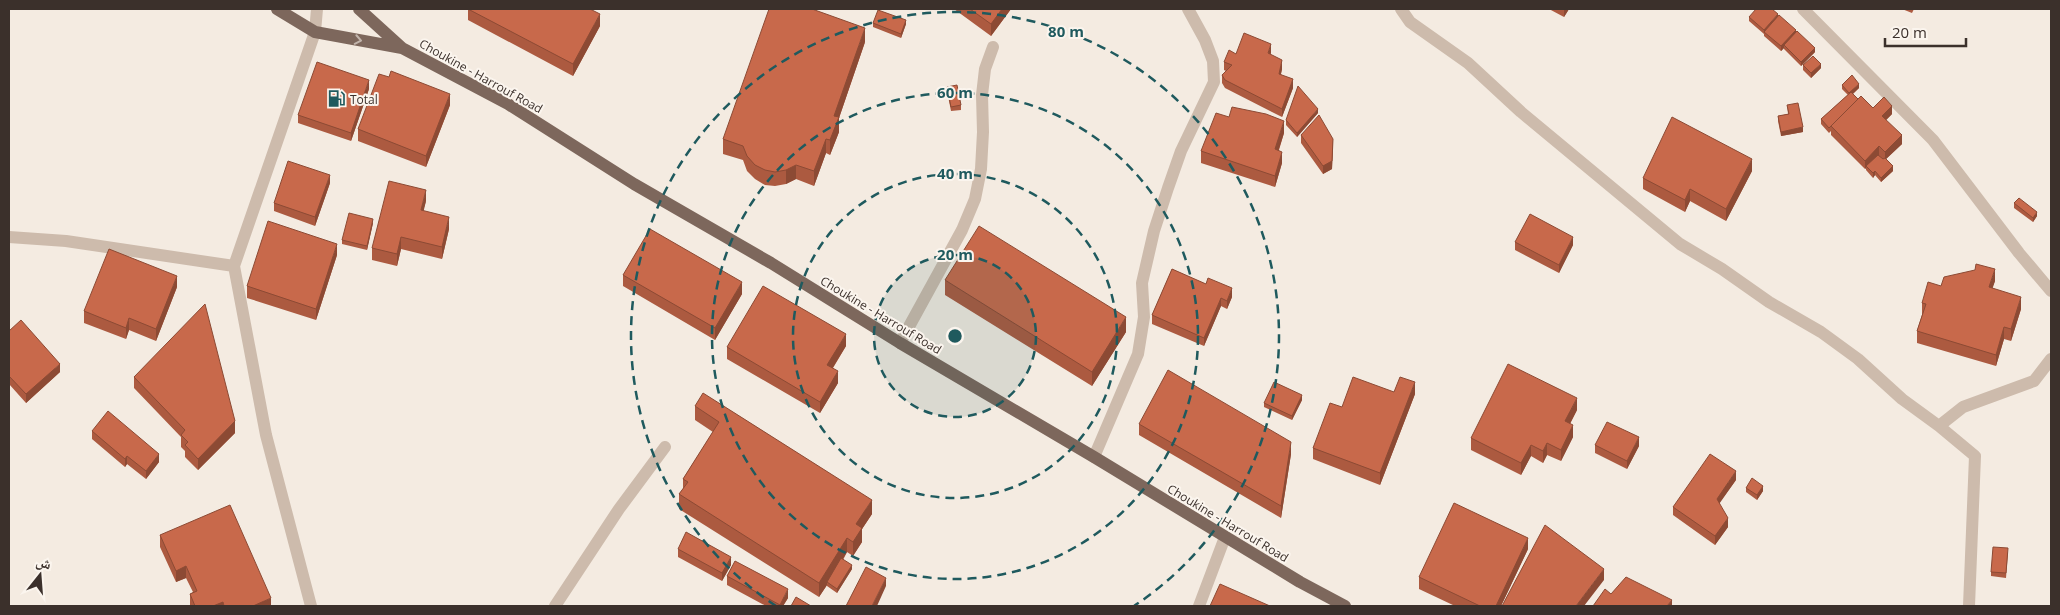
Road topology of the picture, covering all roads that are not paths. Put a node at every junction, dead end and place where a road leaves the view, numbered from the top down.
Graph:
1 (277, 9) edge
2 (317, 9) edge
3 (359, 9) edge
4 (1188, 9) edge
5 (1401, 9) edge
6 (1803, 9) edge
7 (315, 32) junction
8 (992, 47) dead end
9 (402, 48) junction
10 (9, 237) edge
11 (234, 266) junction
12 (2051, 291) edge
13 (900, 343) junction
14 (2051, 358) edge
15 (1939, 426) junction
16 (666, 448) dead end
17 (1094, 457) junction
18 (1225, 537) junction
19 (311, 606) edge
20 (555, 606) edge
21 (1199, 606) edge
22 (1345, 606) edge
23 (1969, 606) edge

1 - 7 main road, Choukine - Harrouf Road
2 - 7 street
3 - 9 main road, Choukine - Harrouf Road
4 - 17 street
5 - 15 street
6 - 12 street
7 -> 9 main road, Choukine - Harrouf Road
7 - 11 street
8 - 13 street
9 - 13 main road, Choukine - Harrouf Road
10 - 11 street
11 - 19 street
13 - 17 main road, Choukine - Harrouf Road
14 - 15 street
15 - 23 street
16 - 20 street
17 - 18 main road, Choukine - Harrouf Road
18 - 21 street
18 - 22 main road, Choukine - Harrouf Road

